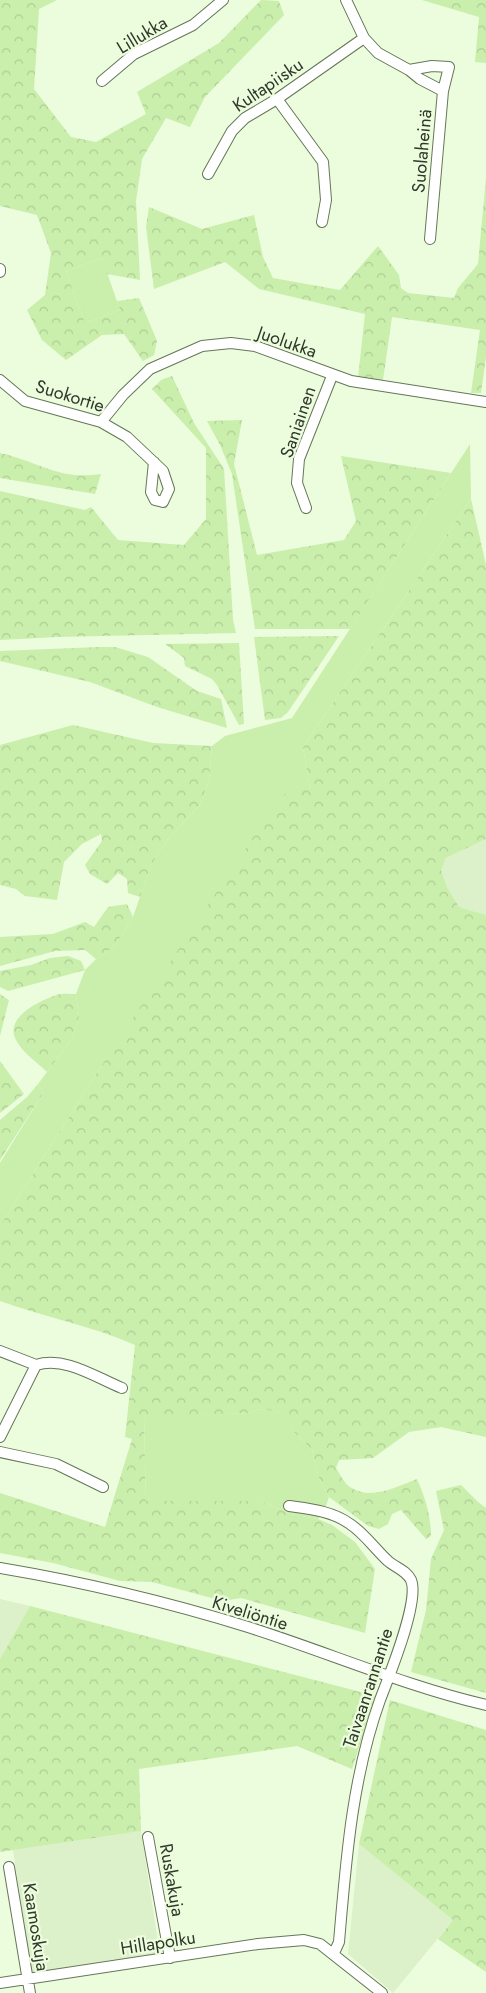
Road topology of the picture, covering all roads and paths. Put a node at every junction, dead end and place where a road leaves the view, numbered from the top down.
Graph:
1 (223, 0) edge
2 (346, 0) edge
3 (364, 38) junction
4 (409, 70) junction
5 (102, 81) dead end
6 (444, 91) junction
7 (277, 99) junction
8 (208, 174) dead end
9 (322, 222) dead end
10 (430, 239) dead end
11 (332, 376) junction
12 (0, 380) edge
13 (486, 402) edge
14 (101, 422) junction
15 (154, 462) dead end
16 (306, 508) dead end
17 (0, 1350) edge
18 (36, 1365) junction
19 (122, 1388) dead end
20 (0, 1437) edge
21 (0, 1452) edge
22 (103, 1487) dead end
23 (289, 1506) dead end
24 (0, 1568) edge
25 (390, 1675) junction
26 (486, 1705) edge
27 (148, 1837) dead end
28 (9, 1867) dead end
29 (334, 1953) junction
30 (170, 1958) junction
31 (28, 1980) junction
32 (0, 1983) edge
33 (30, 1993) edge
34 (382, 1993) edge

1 - 5 street, Lillukka
2 - 3 street
3 - 4 street
3 - 7 street, Kultapiisku
4 - 6 street
4 - 6 street, Suolaheinä
6 - 10 street, Suolaheinä
7 - 8 street, Kultapiisku
7 - 9 street
11 - 13 street, Juolukka
11 - 14 street, Juolukka
11 - 16 street, Saniainen
12 - 14 street, Suokortie
14 - 15 street, Suokortie
17 - 18 street
18 - 19 street
18 - 20 street
21 - 22 street
23 - 25 street, Taivaanrannantie
24 - 25 street, Kiveliöntie
25 - 26 street, Kiveliöntie
25 - 29 street, Taivaanrannantie
27 - 30 street, Ruskakuja
28 - 31 street, Kaamoskuja
29 - 30 street, Hillapolku
29 - 34 street
30 - 31 street, Hillapolku
31 - 32 street, Hillapolku
31 - 33 street, Kaamoskuja

